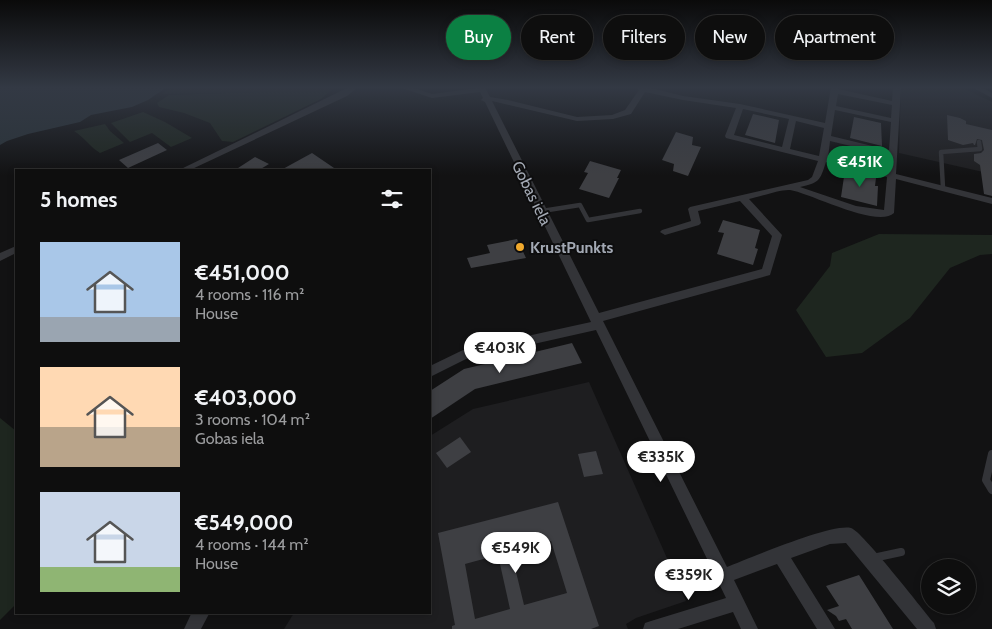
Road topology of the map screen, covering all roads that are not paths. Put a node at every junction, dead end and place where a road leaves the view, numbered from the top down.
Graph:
1 (297, 116) edge
2 (494, 116) edge
3 (565, 116) edge
4 (615, 116) edge
5 (736, 116) edge
6 (786, 116) edge
7 (830, 116) edge
8 (873, 116) edge
9 (895, 116) edge
10 (793, 118) junction
11 (895, 122) junction
12 (828, 126) junction
13 (826, 138) junction
14 (979, 142) dead end
15 (785, 150) junction
16 (894, 154) junction
17 (822, 159) junction
18 (185, 169) edge
19 (893, 176) junction
20 (790, 187) junction
21 (943, 188) junction
22 (742, 198) junction
23 (992, 202) edge
24 (542, 211) junction
25 (640, 211) dead end
26 (665, 232) dead end
27 (15, 250) edge
28 (0, 257) edge
29 (596, 322) junction
30 (431, 371) edge
31 (992, 454) edge
32 (992, 490) edge
33 (901, 552) dead end
34 (780, 555) junction
35 (871, 559) junction
36 (723, 576) junction
37 (736, 602) junction
38 (201, 614) edge
39 (192, 629) edge
40 (651, 629) edge
41 (750, 629) edge
42 (827, 629) edge
43 (928, 629) edge

1 - 18 street
2 - 24 street, Gobas iela
3 - 4 street
5 - 15 street
6 - 10 street
7 - 12 street
8 - 11 street
9 - 11 street
10 - 12 street
10 - 15 street
11 - 16 street
12 - 13 street
13 - 16 street
13 - 17 street
14 - 21 lane
15 - 17 street
16 - 19 street
17 - 19 street
17 - 20 street
19 - 20 street
19 - 21 street
20 - 22 street
21 - 23 street
22 - 26 street
22 - 29 street
24 - 25 lane
24 - 29 street, Gobas iela
27 - 28 street
29 - 30 street
29 - 36 street, Gobas iela
31 - 32 lane
33 - 35 lane
34 - 35 street
34 - 36 street
34 - 42 street
35 - 43 street
36 - 37 street, Gobas iela
37 - 40 street
37 - 41 street, Gobas iela
38 - 39 street

